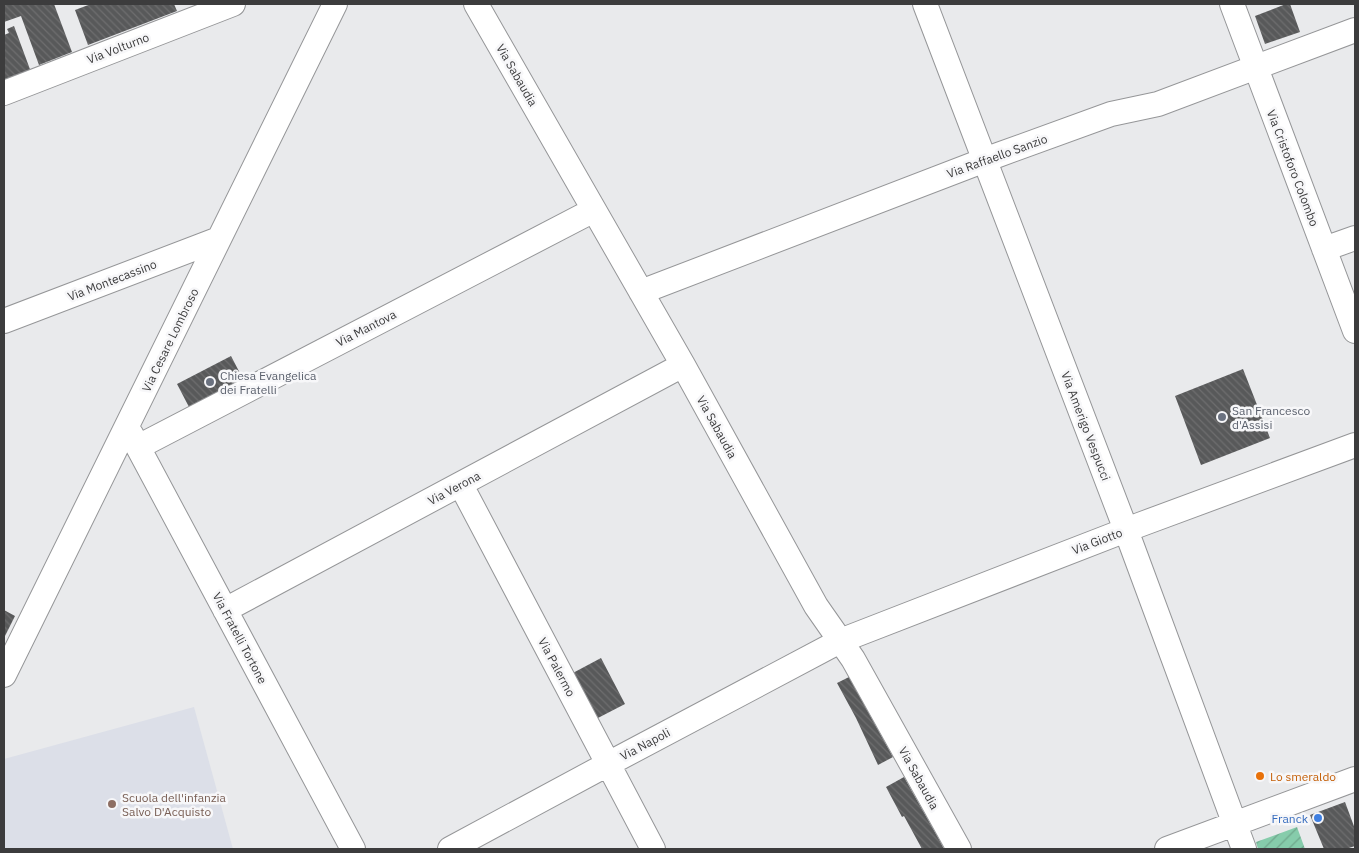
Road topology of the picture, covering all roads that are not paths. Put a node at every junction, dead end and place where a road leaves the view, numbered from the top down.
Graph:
1 (233, 4) edge
2 (335, 4) edge
3 (476, 4) edge
4 (925, 4) edge
5 (1232, 4) edge
6 (1355, 30) edge
7 (1255, 67) junction
8 (4, 93) edge
9 (985, 160) junction
10 (594, 210) junction
11 (1355, 238) edge
12 (219, 239) junction
13 (1324, 249) junction
14 (641, 292) junction
15 (4, 321) edge
16 (1355, 331) edge
17 (683, 365) junction
18 (132, 437) junction
19 (1355, 444) edge
20 (461, 485) junction
21 (1126, 530) junction
22 (225, 610) junction
23 (840, 641) junction
24 (4, 675) edge
25 (608, 764) junction
26 (1355, 779) edge
27 (1235, 823) junction
28 (353, 849) edge
29 (450, 849) edge
30 (653, 849) edge
31 (959, 849) edge
32 (1167, 849) edge
33 (1244, 849) edge

1 - 8 street, Via Volturno
2 - 12 street, Via Cesare Lombroso
3 - 10 street, Via Sabaudia
4 - 9 street, Via Amerigo Vespucci
5 - 7 street, Via Cristoforo Colombo
6 - 7 street, Via Raffaello Sanzio
7 - 9 street, Via Raffaello Sanzio
7 - 13 street, Via Cristoforo Colombo
9 - 14 street, Via Raffaello Sanzio
9 - 21 street, Via Amerigo Vespucci
10 - 14 street, Via Sabaudia
10 - 18 street, Via Mantova
11 - 13 street
12 - 15 street, Via Montecassino
12 - 18 street, Via Cesare Lombroso
13 - 16 street, Via Cristoforo Colombo
14 - 17 street, Via Sabaudia
17 - 20 street, Via Verona
17 - 23 street, Via Sabaudia
18 - 22 street, Via Fratelli Tortone
18 - 24 street, Via Cesare Lombroso
19 - 21 street, Via Giotto
20 - 22 street, Via Verona
20 - 25 street, Via Palermo
21 - 23 street, Via Giotto
21 - 27 street, Via Amerigo Vespucci
22 - 28 street, Via Fratelli Tortone
23 - 25 street, Via Napoli
23 - 31 street, Via Sabaudia
25 - 29 street, Via Napoli
25 - 30 street, Via Palermo
26 - 27 street
27 - 32 street
27 - 33 street, Via Amerigo Vespucci

